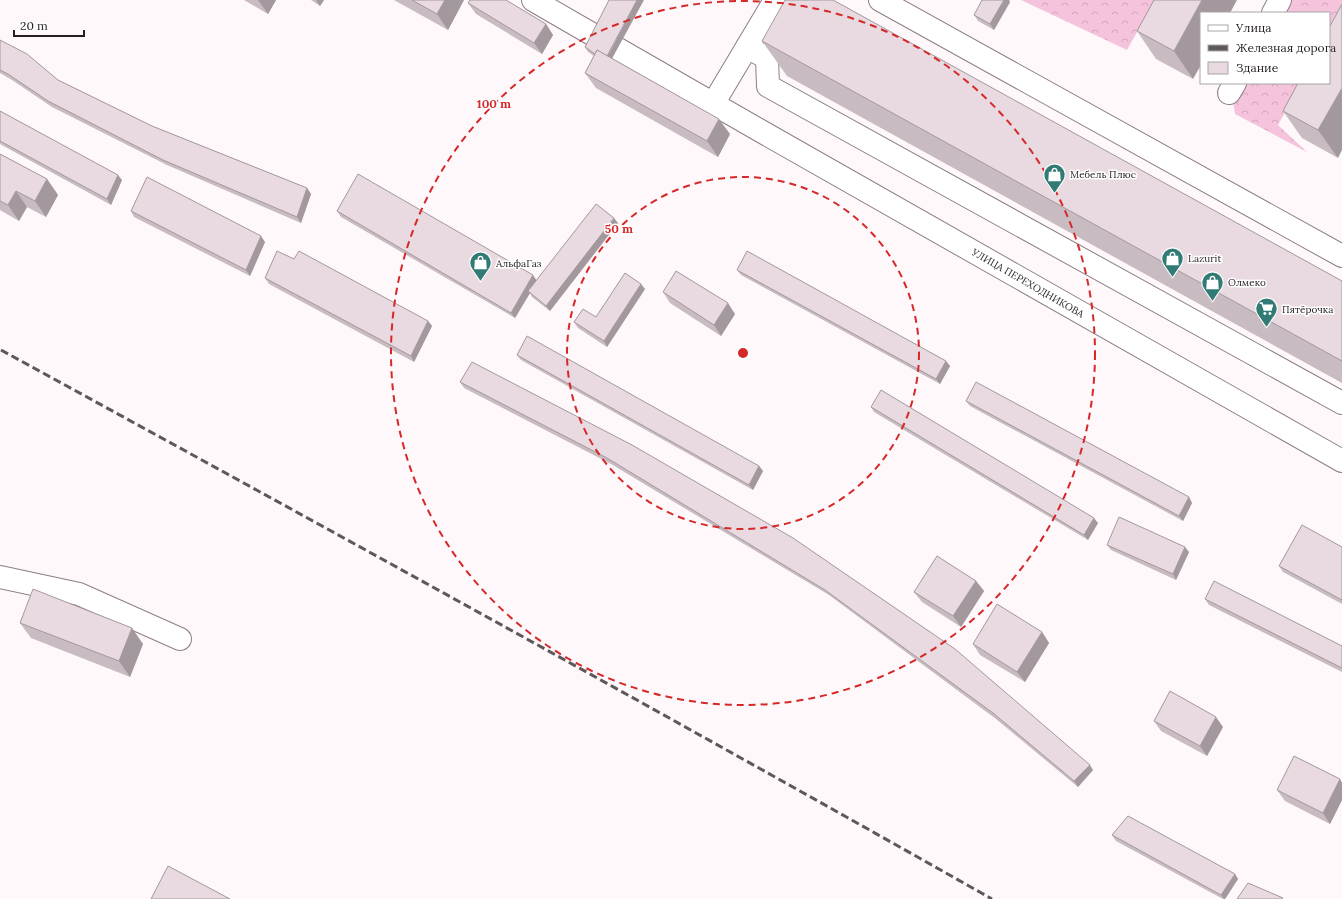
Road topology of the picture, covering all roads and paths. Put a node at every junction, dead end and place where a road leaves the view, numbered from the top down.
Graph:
1 (533, 0) edge
2 (775, 0) edge
3 (880, 0) edge
4 (1280, 0) edge
5 (1274, 12) edge
6 (597, 37) edge
7 (747, 47) junction
8 (618, 49) dead end
9 (713, 104) junction
10 (1342, 256) edge
11 (1342, 403) edge
12 (1342, 461) edge
13 (0, 577) edge
14 (180, 639) dead end

1 - 6 street
2 - 7 street
3 - 10 street
4 - 5 street
7 - 9 street
7 - 11 street
8 - 9 street, УЛИЦА ПЕРЕХОДНИКОВА
9 - 12 street, УЛИЦА ПЕРЕХОДНИКОВА
13 - 14 street

